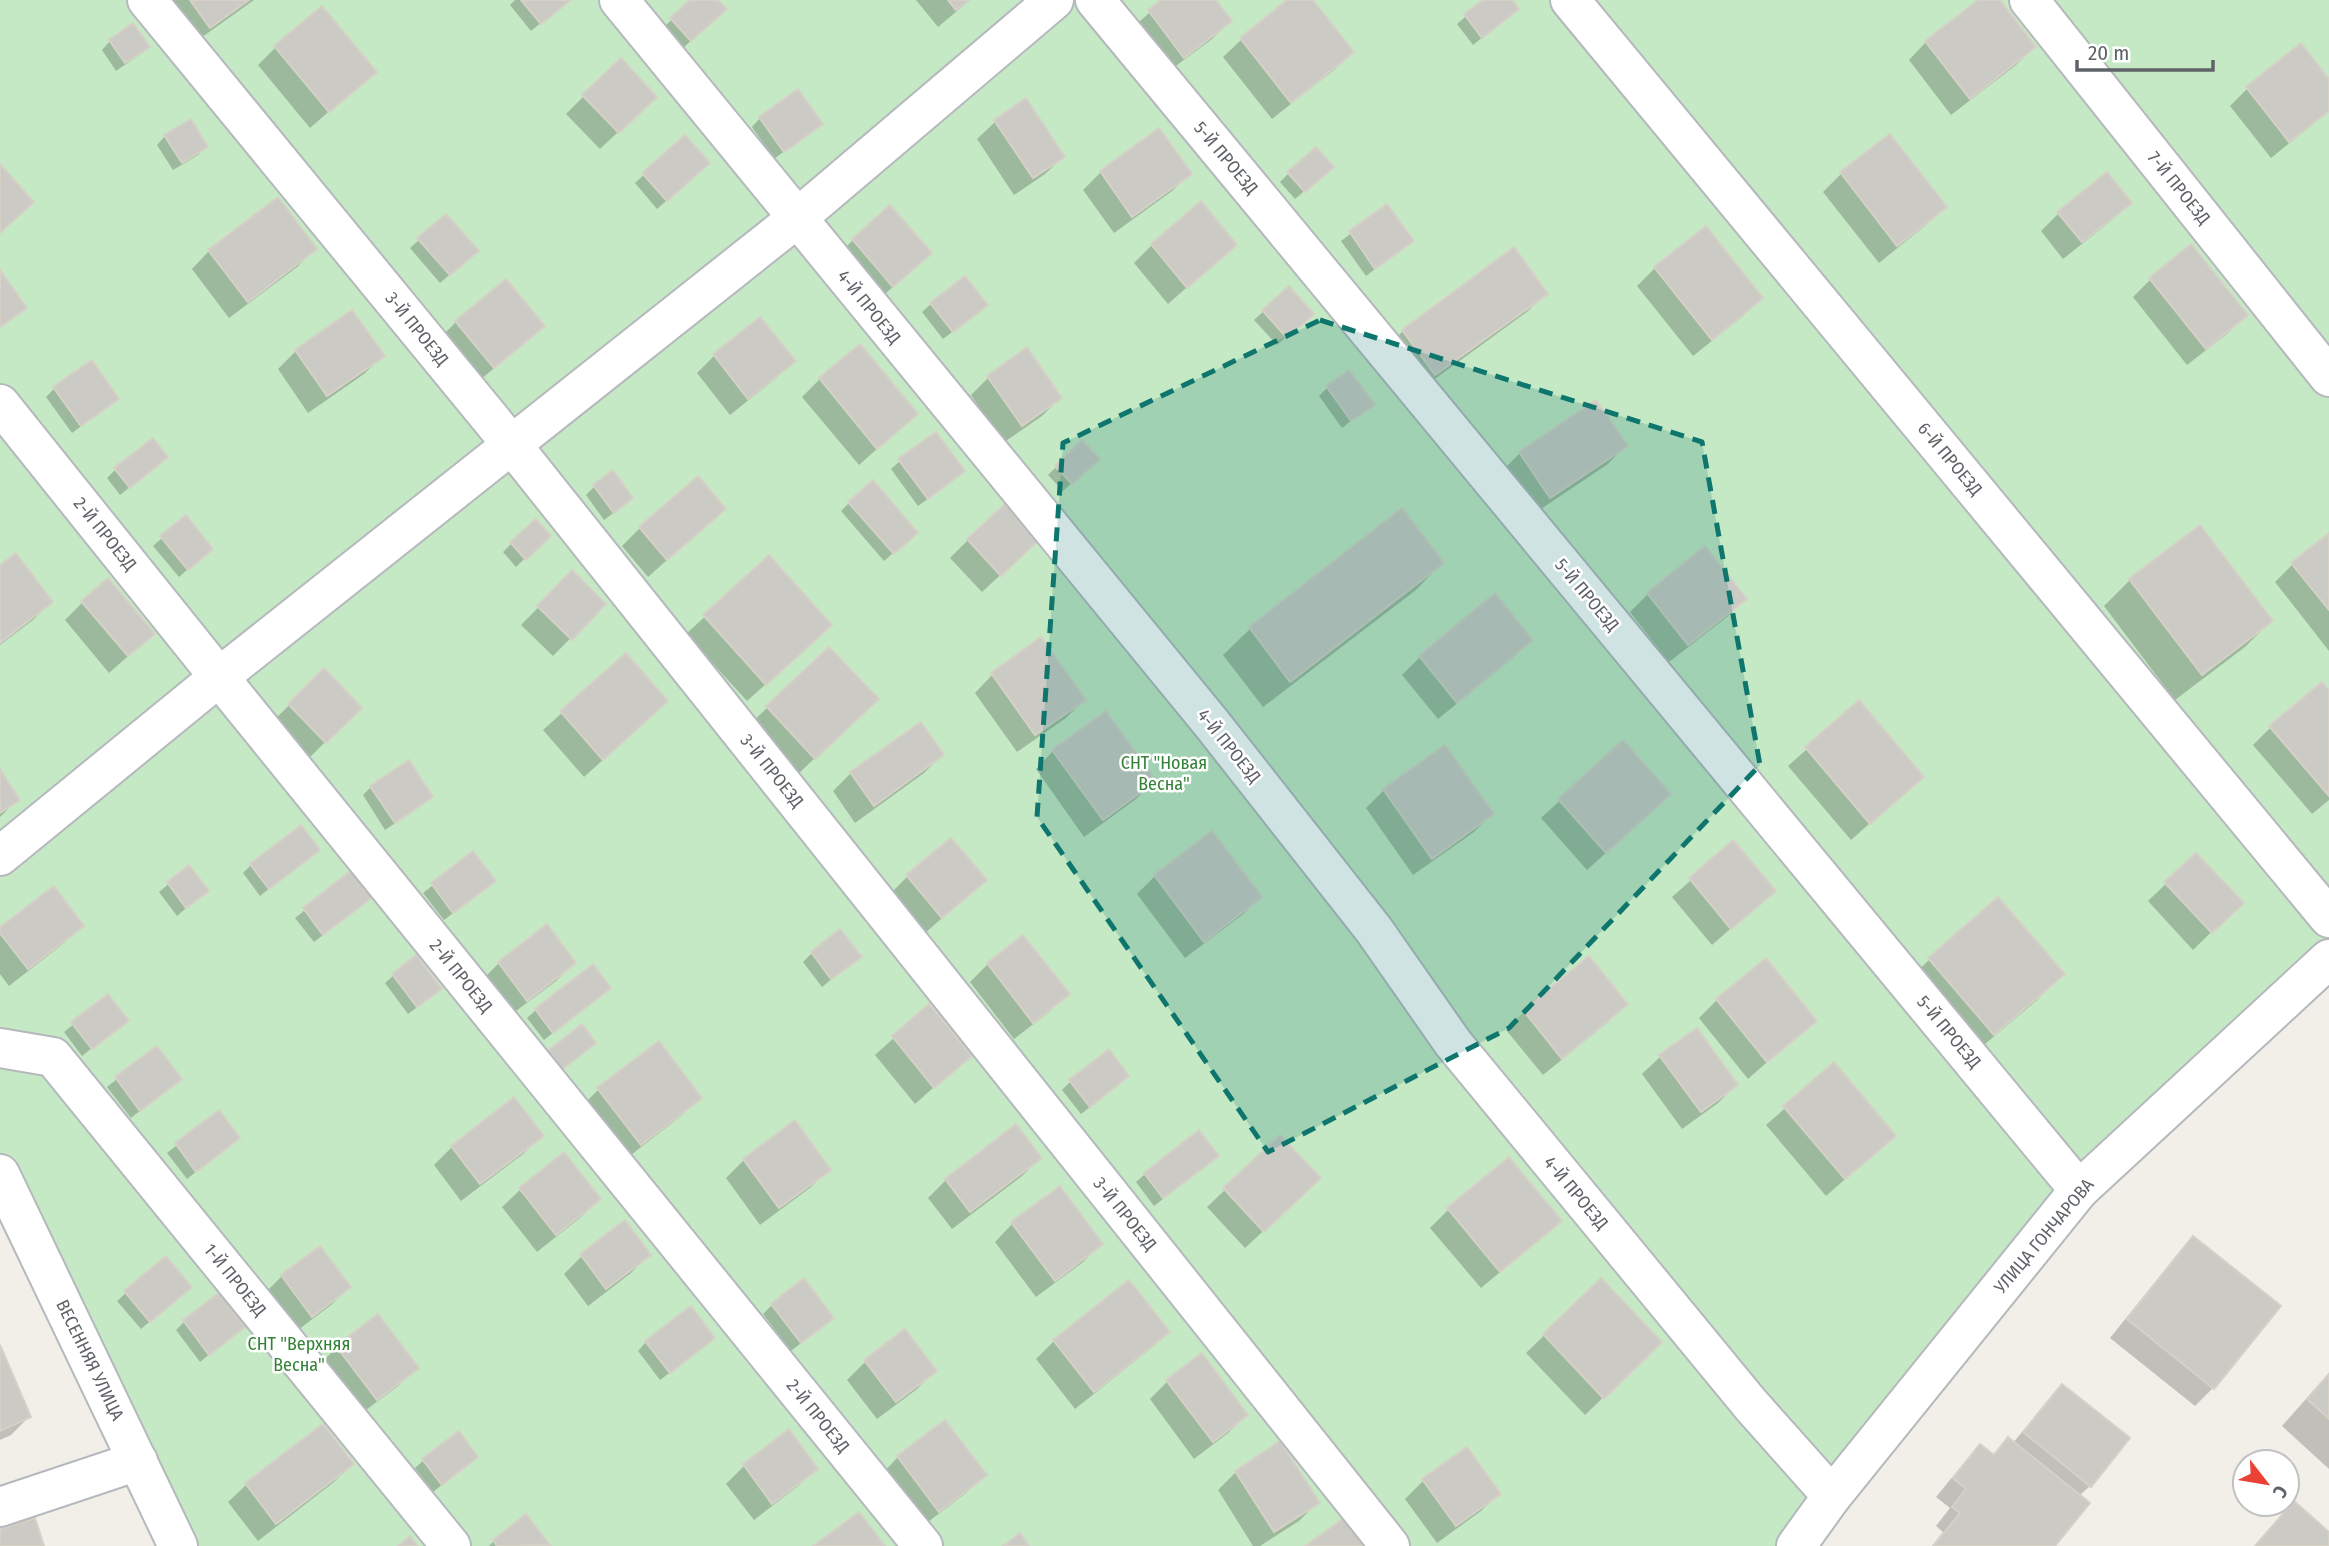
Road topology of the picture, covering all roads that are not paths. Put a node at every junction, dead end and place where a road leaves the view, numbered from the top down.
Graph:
1 (147, 0) edge
2 (619, 0) edge
3 (1054, 0) edge
4 (1096, 0) edge
5 (1570, 0) edge
6 (2028, 0) edge
7 (796, 219) junction
8 (2329, 377) edge
9 (0, 404) edge
10 (512, 444) junction
11 (219, 677) junction
12 (0, 856) edge
13 (2329, 918) edge
14 (2329, 959) edge
15 (0, 1048) edge
16 (0, 1174) edge
17 (2079, 1189) junction
18 (138, 1461) junction
19 (1832, 1496) junction
20 (0, 1507) edge
21 (178, 1546) edge
22 (451, 1546) edge
23 (923, 1546) edge
24 (1390, 1546) edge
25 (1796, 1546) edge

1 - 10 street, 3-Й ПРОЕЗД
2 - 7 street, 4-Й ПРОЕЗД
3 - 7 street
4 - 17 street, 5-Й ПРОЕЗД
5 - 13 street, 6-Й ПРОЕЗД
6 - 8 street, 7-Й ПРОЕЗД
7 - 10 street
7 - 19 street, 4-Й ПРОЕЗД
9 - 11 street, 2-Й ПРОЕЗД
10 - 11 street
10 - 24 street, 3-Й ПРОЕЗД
11 - 12 street
11 - 23 street, 2-Й ПРОЕЗД
14 - 17 street, УЛИЦА ГОНЧАРОВА
15 - 22 street, 1-Й ПРОЕЗД
16 - 18 street, ВЕСЕННЯЯ УЛИЦА
17 - 19 street, УЛИЦА ГОНЧАРОВА
18 - 20 street
18 - 21 street, ВЕСЕННЯЯ УЛИЦА
19 - 25 street, УЛИЦА ГОНЧАРОВА

